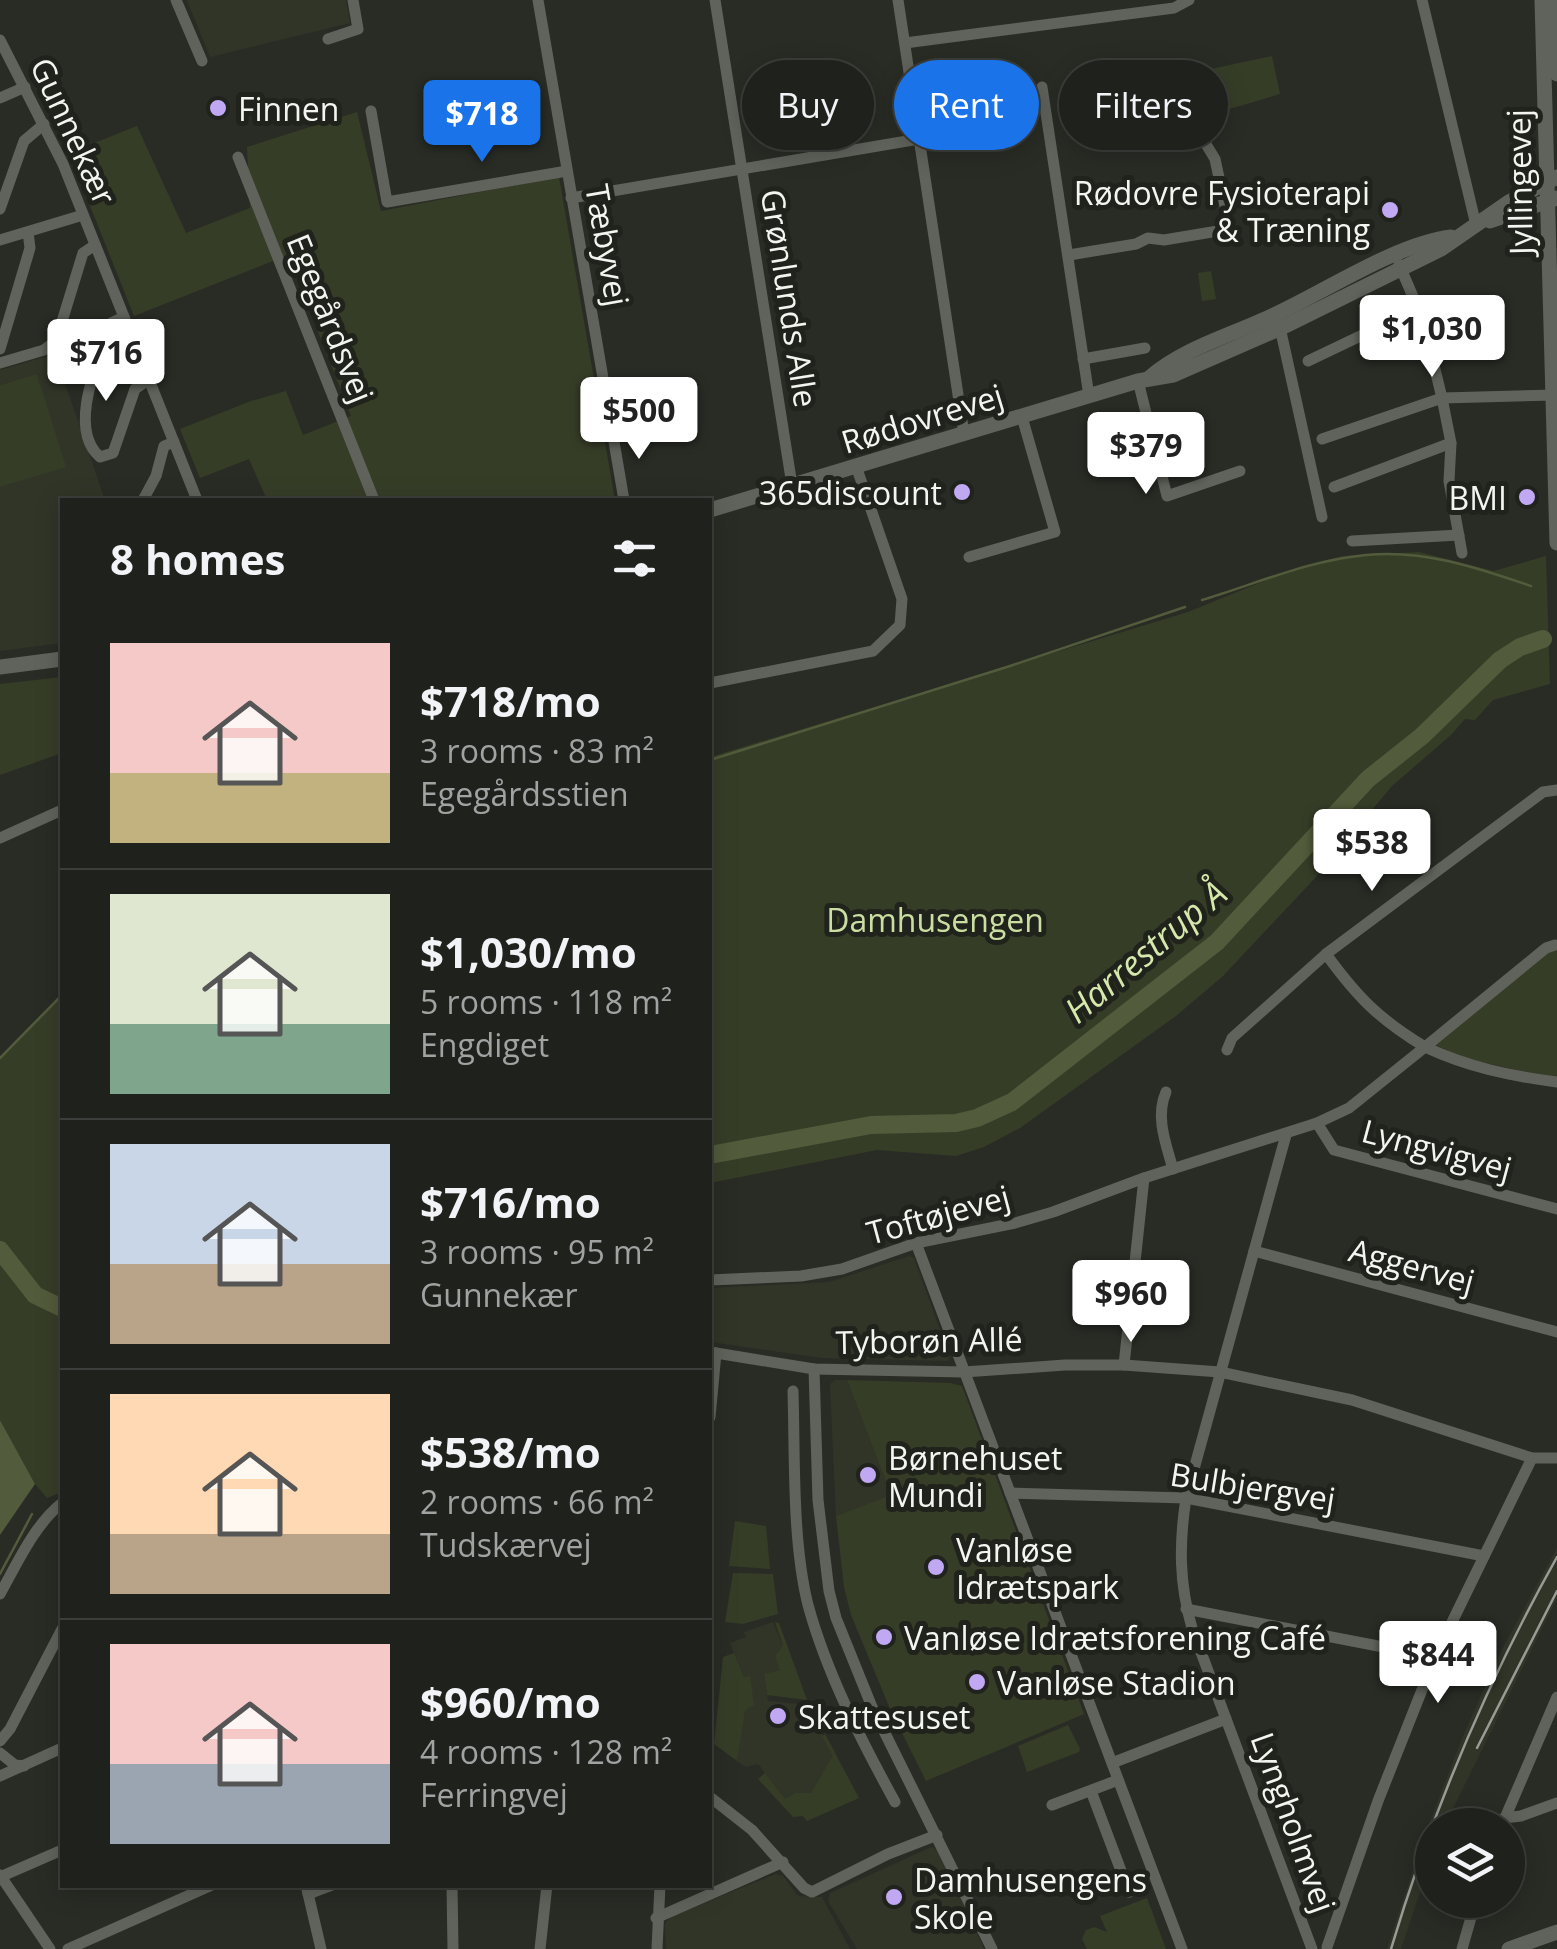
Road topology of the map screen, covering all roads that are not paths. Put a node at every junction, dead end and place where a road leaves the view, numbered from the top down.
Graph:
1 (176, 0) edge
2 (353, 0) edge
3 (538, 0) edge
4 (715, 0) edge
5 (898, 0) edge
6 (1189, 0) edge
7 (1422, 0) edge
8 (1542, 0) edge
9 (1554, 0) edge
10 (328, 39) dead end
11 (0, 40) edge
12 (904, 43) junction
13 (907, 60) edge
14 (202, 61) dead end
15 (6, 66) edge
16 (1557, 74) edge
17 (26, 87) junction
18 (1042, 87) dead end
19 (0, 98) edge
20 (371, 112) dead end
21 (44, 124) junction
22 (894, 143) edge
23 (921, 150) edge
24 (1210, 150) edge
25 (238, 157) dead end
26 (742, 169) junction
27 (566, 171) junction
28 (1552, 179) edge
29 (571, 198) junction
30 (1551, 200) edge
31 (0, 209) edge
32 (83, 215) junction
33 (1476, 225) junction
34 (28, 232) junction
35 (0, 240) edge
36 (96, 245) junction
37 (1069, 255) junction
38 (1398, 262) junction
39 (1419, 308) junction
40 (124, 317) junction
41 (1278, 322) junction
42 (1145, 348) dead end
43 (0, 350) edge
44 (1083, 359) junction
45 (1308, 361) dead end
46 (0, 363) edge
47 (1143, 379) junction
48 (150, 380) junction
49 (1555, 395) edge
50 (1089, 396) junction
51 (1442, 398) junction
52 (1022, 416) junction
53 (964, 434) junction
54 (1322, 440) dead end
55 (174, 442) junction
56 (1451, 443) junction
57 (856, 466) junction
58 (1240, 471) dead end
59 (792, 485) junction
60 (1334, 487) dead end
61 (144, 498) edge
62 (196, 498) edge
63 (373, 498) edge
64 (624, 498) edge
65 (712, 509) edge
66 (1322, 517) dead end
67 (1459, 535) junction
68 (1352, 541) dead end
69 (1557, 543) edge
70 (1462, 553) dead end
71 (969, 557) dead end
72 (60, 659) edge
73 (0, 666) edge
74 (712, 683) edge
75 (1557, 790) edge
76 (60, 811) edge
77 (0, 838) edge
78 (1554, 945) dead end
79 (1326, 954) junction
80 (1425, 1047) junction
81 (1227, 1050) dead end
82 (1557, 1082) edge
83 (1166, 1092) dead end
84 (1317, 1124) junction
85 (1290, 1134) junction
86 (1173, 1169) junction
87 (1144, 1178) junction
88 (1557, 1209) edge
89 (916, 1244) junction
90 (1254, 1251) junction
91 (712, 1280) edge
92 (1557, 1332) edge
93 (713, 1353) edge
94 (1124, 1365) junction
95 (814, 1369) junction
96 (964, 1372) junction
97 (1220, 1372) junction
98 (792, 1391) dead end
99 (1532, 1458) junction
100 (1557, 1458) edge
101 (1010, 1493) junction
102 (1186, 1498) junction
103 (818, 1500) junction
104 (796, 1502) junction
105 (60, 1505) edge
106 (1484, 1556) junction
107 (0, 1594) edge
108 (1186, 1609) junction
109 (60, 1633) edge
110 (1435, 1657) junction
111 (1557, 1696) edge
112 (872, 1707) junction
113 (850, 1716) junction
114 (1226, 1719) junction
115 (0, 1741) edge
116 (60, 1749) edge
117 (0, 1753) edge
118 (1112, 1763) junction
119 (24, 1766) junction
120 (0, 1776) edge
121 (1118, 1780) junction
122 (1090, 1791) junction
123 (712, 1799) edge
124 (895, 1802) dead end
125 (1557, 1803) edge
126 (1052, 1806) dead end
127 (1509, 1808) edge
128 (1525, 1815) edge
129 (938, 1835) junction
130 (60, 1851) edge
131 (783, 1862) junction
132 (0, 1876) edge
133 (205, 1888) edge
134 (452, 1888) edge
135 (547, 1888) edge
136 (660, 1888) edge
137 (307, 1890) edge
138 (1129, 1892) dead end
139 (656, 1918) junction
140 (1471, 1918) edge
141 (1557, 1932) edge
142 (1325, 1948) edge
143 (50, 1949) edge
144 (68, 1949) edge
145 (321, 1949) edge
146 (453, 1949) edge
147 (540, 1949) edge
148 (657, 1949) edge
149 (992, 1949) edge
150 (1182, 1949) edge
151 (1312, 1949) edge
152 (1462, 1949) edge
153 (1509, 1949) edge

1 - 14 street
2 - 10 street
3 - 27 street, Tæbyvej
4 - 26 street, Grønlunds Alle
5 - 12 street
6 - 12 street
7 - 33 street
8 - 28 street, Jyllingevej
9 - 16 street, Jyllingevej
11 - 15 street, Gunnekær
12 - 13 street
15 - 17 street, Gunnekær
17 - 19 street
17 - 21 street, Gunnekær
18 - 37 street
20 - 27 street
21 - 31 street
21 - 32 street, Gunnekær
22 - 26 street
23 - 53 street
24 - 37 street
25 - 63 street, Egegårdsvej
26 - 29 street
26 - 59 street, Grønlunds Alle
27 - 29 street, Tæbyvej
28 - 30 street, Jyllingevej
28 - 33 street, Rødovrevej
29 - 64 street, Tæbyvej
30 - 33 street, Rødovrevej
30 - 49 street, Jyllingevej
32 - 34 street
32 - 36 street, Gunnekær
33 - 38 street, Rødovrevej
34 - 35 street
34 - 43 street
36 - 40 street, Gunnekær
36 - 46 street, Gunnekær
37 - 44 street
38 - 39 street
38 - 41 street, Rødovrevej
39 - 45 street
39 - 51 street
40 - 48 street, Gunnekær
40 - 48 street
41 - 47 street, Rødovrevej
41 - 66 street
42 - 44 street
44 - 50 street
47 - 50 street, Rødovrevej
47 - 58 street
48 - 55 street, Gunnekær
49 - 51 street
49 - 69 street, Jyllingevej
50 - 52 street, Rødovrevej
51 - 54 street
51 - 56 street
52 - 53 street, Rødovrevej
52 - 71 street
53 - 57 street, Rødovrevej
55 - 61 street
55 - 62 street, Gunnekær
56 - 60 street
56 - 67 street
57 - 59 street, Rødovrevej
57 - 74 street
59 - 65 street, Rødovrevej
67 - 68 street
67 - 70 street
72 - 73 street
75 - 79 street
76 - 77 street
78 - 80 street, Toftøjevej
79 - 80 street
79 - 81 street
80 - 82 street
80 - 84 street, Toftøjevej
83 - 86 street
84 - 85 street, Toftøjevej
84 - 88 street, Lyngvigvej
85 - 86 street, Toftøjevej
85 - 90 street, Lyngholmvej
86 - 87 street, Toftøjevej
87 - 89 street, Toftøjevej
87 - 94 street
89 - 91 street, Toftøjevej
89 - 96 street
90 - 92 street, Aggervej
90 - 97 street, Lyngholmvej
93 - 95 street, Tyborøn Allé
94 - 96 street, Tyborøn Allé
94 - 97 street, Tyborøn Allé
95 - 96 street, Tyborøn Allé
95 - 103 street
96 - 101 street
97 - 99 street, Tyborøn Allé
97 - 102 street, Lyngholmvej
98 - 104 street
99 - 100 street, Tyborøn Allé
99 - 106 street
101 - 102 street, Bulbjergvej
101 - 118 street
102 - 106 street, Bulbjergvej
102 - 108 street, Lyngholmvej
103 - 104 street
103 - 112 street
104 - 113 street
105 - 107 street
106 - 110 street
108 - 110 street
108 - 114 street, Lyngholmvej
109 - 115 street
110 - 142 street
111 - 127 street
112 - 113 street
112 - 129 street
113 - 124 street
114 - 118 street
114 - 151 street, Lyngholmvej
116 - 119 street
117 - 119 street
118 - 121 street
119 - 120 street
121 - 122 street
121 - 150 street
122 - 126 street
122 - 138 street
123 - 131 street
125 - 128 street
129 - 131 street
129 - 149 street
130 - 132 street
131 - 139 street
132 - 143 street
133 - 144 street
134 - 146 street
135 - 147 street
136 - 139 street
137 - 145 street
139 - 148 street
140 - 152 street
141 - 153 street

